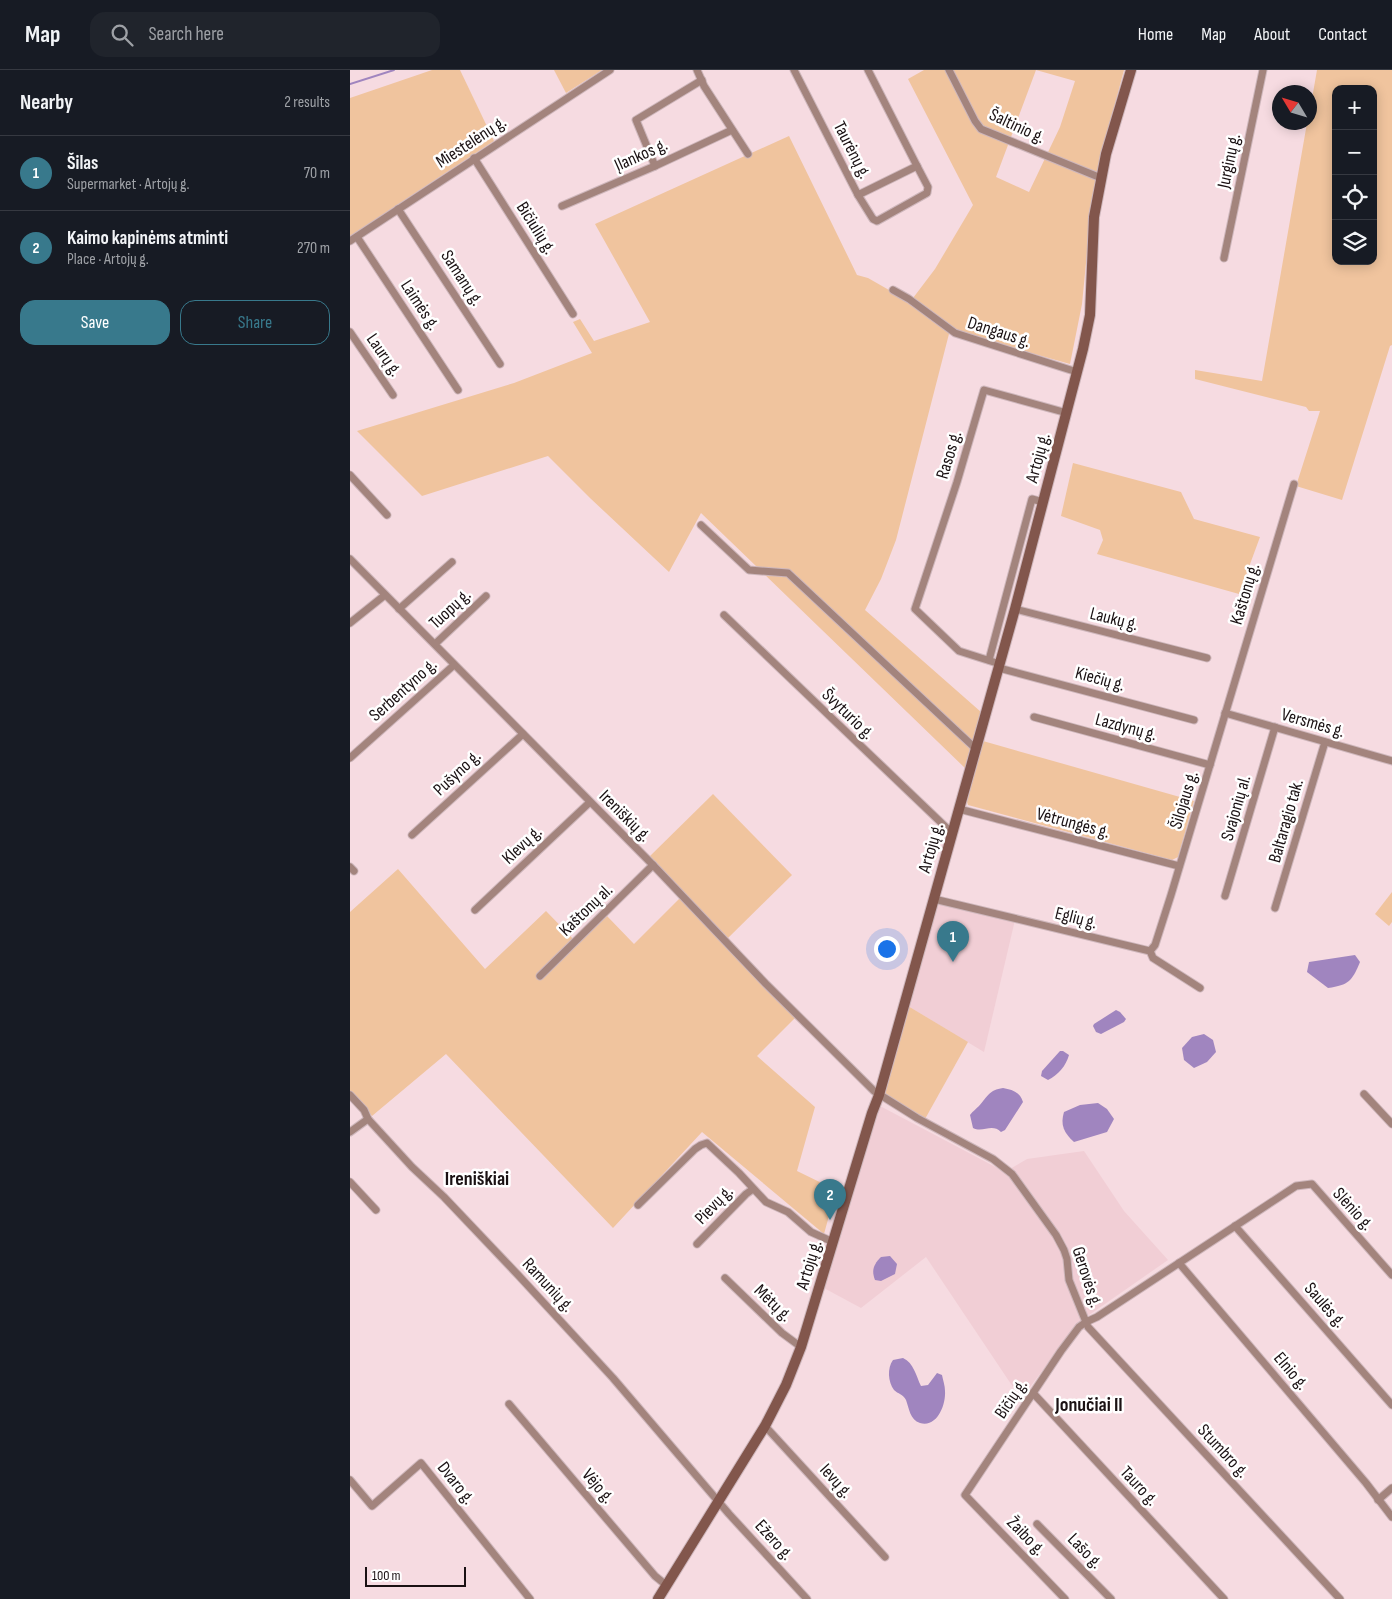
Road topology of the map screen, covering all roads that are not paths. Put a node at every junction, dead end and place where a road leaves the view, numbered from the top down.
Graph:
1 (610, 70) edge
2 (697, 70) edge
3 (794, 70) edge
4 (868, 70) edge
5 (949, 70) edge
6 (1131, 70) edge
7 (1263, 70) edge
8 (702, 80) junction
9 (732, 130) junction
10 (748, 154) dead end
11 (474, 158) junction
12 (655, 166) junction
13 (917, 166) junction
14 (1101, 178) junction
15 (858, 195) junction
16 (562, 206) dead end
17 (398, 209) junction
18 (353, 239) edge
19 (1224, 258) dead end
20 (892, 290) dead end
21 (574, 314) dead end
22 (350, 332) edge
23 (500, 364) dead end
24 (1077, 372) junction
25 (458, 390) dead end
26 (393, 395) dead end
27 (1067, 413) junction
28 (350, 476) edge
29 (1294, 484) dead end
30 (1043, 502) junction
31 (387, 515) dead end
32 (701, 525) dead end
33 (350, 559) edge
34 (452, 562) dead end
35 (385, 595) junction
36 (486, 596) dead end
37 (399, 609) junction
38 (1015, 609) junction
39 (915, 610) joint
40 (724, 615) dead end
41 (350, 623) edge
42 (435, 644) junction
43 (1207, 658) dead end
44 (988, 660) junction
45 (454, 664) junction
46 (999, 666) junction
47 (1225, 713) junction
48 (1034, 717) dead end
49 (1194, 720) dead end
50 (1275, 727) junction
51 (523, 734) junction
52 (1325, 742) junction
53 (976, 749) junction
54 (350, 758) edge
55 (1392, 761) edge
56 (1210, 766) junction
57 (590, 802) junction
58 (959, 809) junction
59 (952, 834) junction
60 (412, 835) dead end
61 (653, 865) junction
62 (1179, 866) junction
63 (1225, 896) dead end
64 (934, 899) junction
65 (1275, 908) dead end
66 (475, 910) dead end
67 (1150, 951) junction
68 (540, 976) dead end
69 (1200, 988) dead end
70 (1364, 1094) dead end
71 (350, 1095) edge
72 (879, 1095) junction
73 (368, 1119) junction
74 (1392, 1124) edge
75 (350, 1132) edge
76 (350, 1182) edge
77 (1312, 1184) joint
78 (753, 1189) junction
79 (638, 1205) dead end
80 (376, 1210) dead end
81 (1235, 1226) junction
82 (833, 1242) junction
83 (697, 1244) dead end
84 (1179, 1263) junction
85 (1392, 1275) edge
86 (725, 1278) dead end
87 (1086, 1322) junction
88 (801, 1347) junction
89 (1034, 1393) junction
90 (509, 1404) dead end
91 (1392, 1404) edge
92 (765, 1426) junction
93 (350, 1480) edge
94 (1392, 1488) edge
95 (965, 1495) joint
96 (719, 1500) junction
97 (1378, 1500) junction
98 (1392, 1517) edge
99 (1037, 1524) dead end
100 (885, 1557) dead end
101 (666, 1585) junction
102 (530, 1599) edge
103 (658, 1599) edge
104 (807, 1599) edge
105 (1065, 1599) edge
106 (1111, 1599) edge
107 (1224, 1599) edge
108 (1340, 1599) edge

1 - 11 street, Miestelėnų g.
2 - 8 street
3 - 15 street, Taurėnų g.
4 - 13 street
5 - 14 street, Šaltinio g.
6 - 14 main road, Artojų g.
7 - 19 street, Jurginų g.
8 - 9 street
8 - 12 street
9 - 10 street
9 - 12 street, Įlankos g.
11 - 17 street, Miestelėnų g.
11 - 21 street, Bičiulių g.
12 - 16 street, Įlankos g.
13 - 15 street, Taurėnų g.
13 - 15 street
14 - 24 main road, Artojų g.
17 - 18 street, Miestelėnų g.
17 - 23 street, Samanų g.
18 - 25 street, Laimės g.
20 - 24 street, Dangaus g.
22 - 26 street, Laurų g.
24 - 27 main road, Artojų g.
27 - 30 main road, Artojų g.
27 - 39 street, Rasos g.
28 - 31 street
29 - 47 street, Kaštonų g.
30 - 38 main road, Artojų g.
30 - 44 street
32 - 53 street
33 - 35 street, Ireniškių g.
34 - 37 street
35 - 37 street, Ireniškių g.
35 - 41 street
36 - 42 street, Tuopų g.
37 - 42 street, Ireniškių g.
38 - 43 street, Laukų g.
38 - 46 main road, Artojų g.
39 - 44 street, Kiečių g.
40 - 59 street, Švyturio g.
42 - 45 street, Ireniškių g.
44 - 46 street, Kiečių g.
45 - 51 street, Ireniškių g.
45 - 54 street, Serbentyno g.
46 - 49 street, Kiečių g.
46 - 53 main road, Artojų g.
47 - 50 street, Versmės g.
47 - 56 street, Šilojaus g.
48 - 56 street, Lazdynų g.
50 - 52 street, Versmės g.
50 - 63 street, Svajonių al.
51 - 57 street, Ireniškių g.
51 - 60 street, Pušyno g.
52 - 55 street, Versmės g.
52 - 65 street, Baltaragio tak.
53 - 58 main road, Artojų g.
56 - 62 street, Šilojaus g.
57 - 61 street, Ireniškių g.
57 - 66 street, Klevų g.
58 - 59 main road, Artojų g.
58 - 62 street, Vėtrungės g.
59 - 64 main road, Artojų g.
61 - 68 street, Kaštonų al.
61 - 72 street, Ireniškių g.
62 - 67 street, Šilojaus g.
64 - 67 street, Eglių g.
64 - 72 main road, Artojų g.
67 - 69 street, Eglių g.
70 - 74 street
71 - 73 street, Ramunių g.
72 - 82 main road, Artojų g.
72 - 87 street, Gerovės g.
73 - 75 street
73 - 96 street, Ramunių g.
76 - 80 street
77 - 81 street, Gerovės g.
77 - 85 street, Slėnio g.
78 - 79 street
78 - 82 street
78 - 83 street, Pievų g.
81 - 84 street, Gerovės g.
81 - 91 street, Saulės g.
82 - 88 main road, Artojų g.
84 - 87 street, Gerovės g.
84 - 97 street, Elnio g.
86 - 88 street, Mėtų g.
87 - 89 street, Bičių g.
87 - 108 street, Stumbro g.
88 - 92 main road, Artojų g.
89 - 95 street, Bičių g.
89 - 107 street, Tauro g.
90 - 101 street, Vėjo g.
92 - 96 main road, Artojų g.
92 - 100 street, Ievų g.
93 - 102 street, Dvaro g.
94 - 97 street
95 - 105 street, Žaibo g.
96 - 101 main road, Artojų g.
96 - 104 street, Ežero g.
97 - 98 street, Elnio g.
99 - 106 street, Lašo g.
101 - 103 main road, Artojų g.

